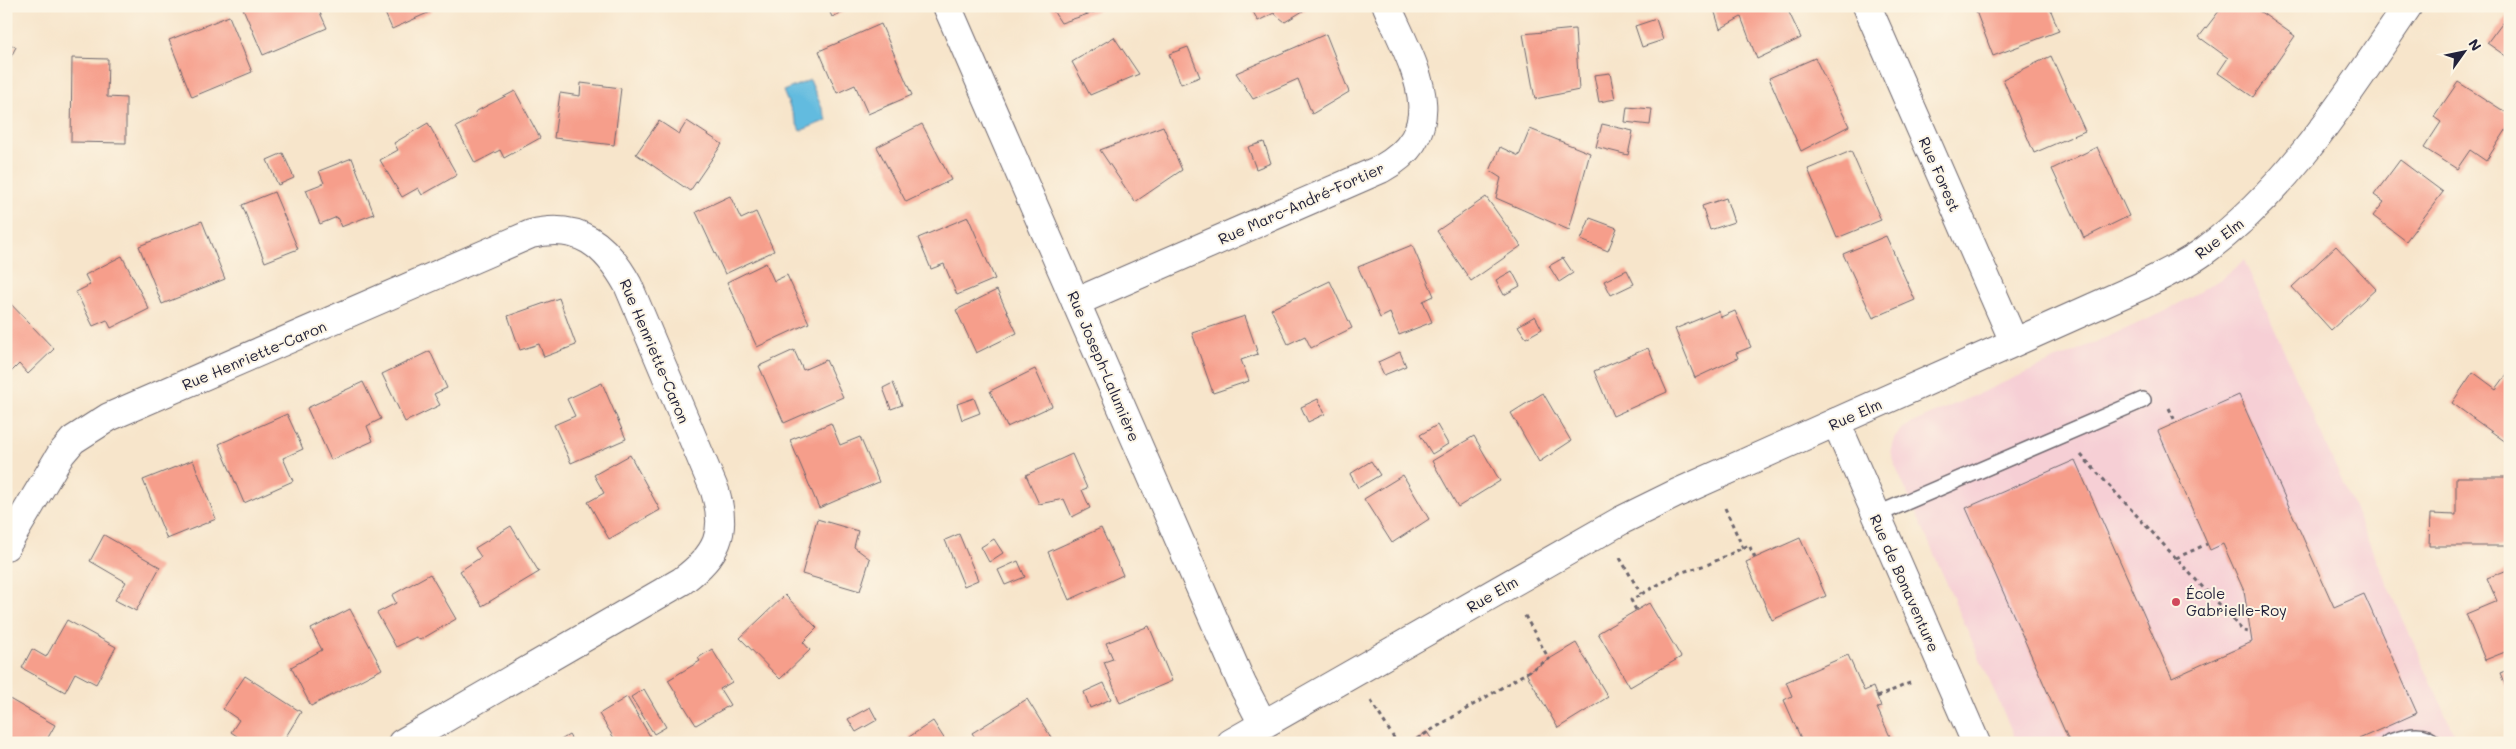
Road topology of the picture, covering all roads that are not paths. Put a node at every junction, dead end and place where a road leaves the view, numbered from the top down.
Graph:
1 (947, 6) edge
2 (1387, 6) edge
3 (1867, 6) edge
4 (2408, 6) edge
5 (1076, 302) junction
6 (2014, 342) junction
7 (2143, 400) dead end
8 (1836, 422) junction
9 (1876, 515) junction
10 (6, 546) edge
11 (1264, 724) junction
12 (402, 743) edge
13 (1231, 743) edge
14 (1976, 743) edge
15 (2388, 743) edge
16 (2434, 743) edge

1 - 5 street, Rue Joseph-Lalumière
2 - 5 street, Rue Marc-André-Fortier
3 - 6 street, Rue Forest
4 - 6 street, Rue Elm
5 - 11 street, Rue Joseph-Lalumière
6 - 8 street, Rue Elm
7 - 9 lane
8 - 9 street, Rue de Bonaventure
8 - 11 street, Rue Elm
9 - 14 street, Rue de Bonaventure
10 - 12 street, Rue Henriette-Caron
11 - 13 street, Rue Elm
15 - 16 lane

